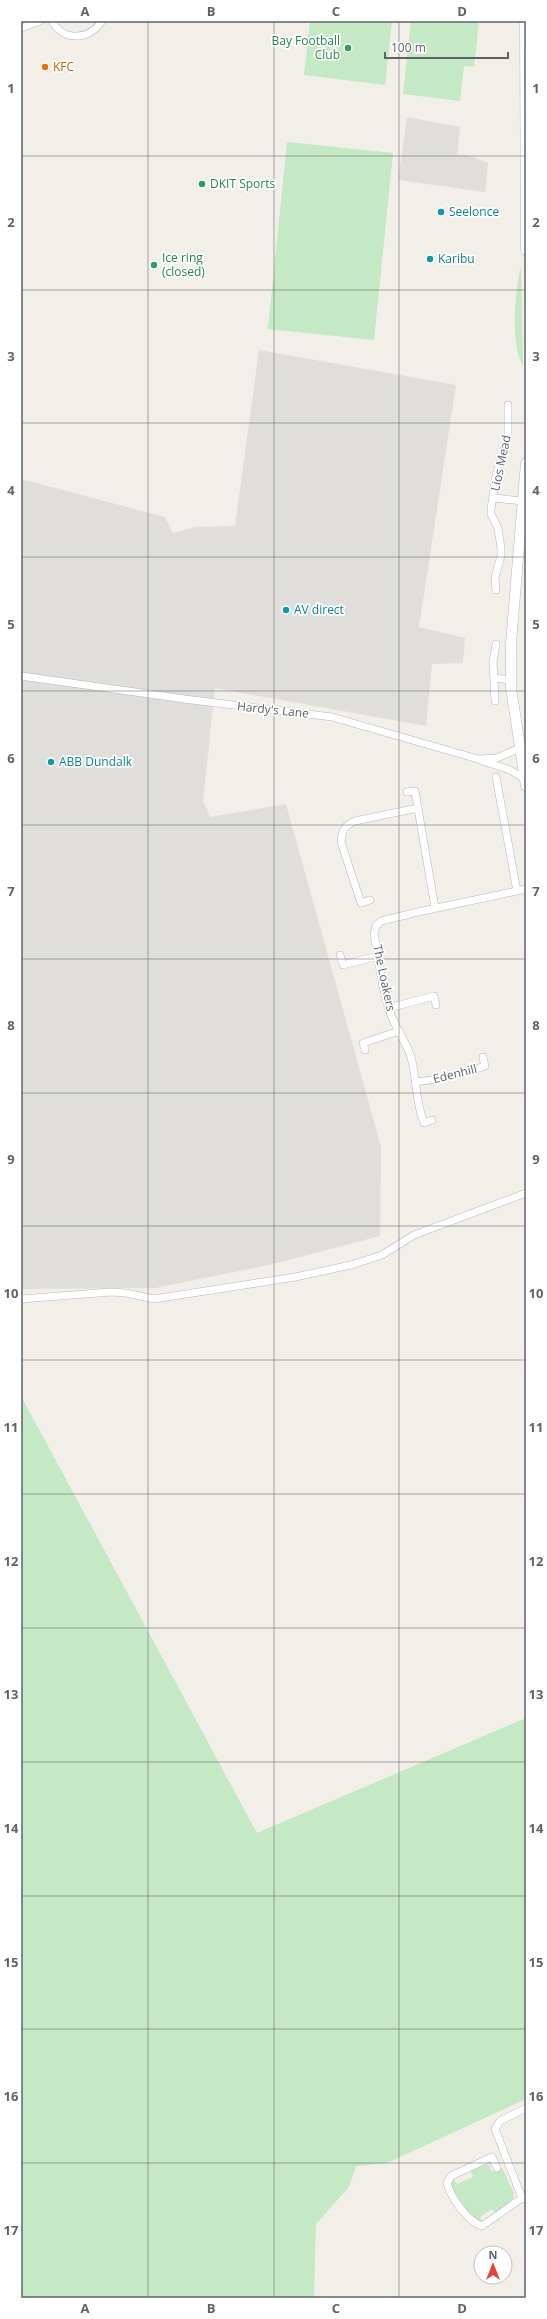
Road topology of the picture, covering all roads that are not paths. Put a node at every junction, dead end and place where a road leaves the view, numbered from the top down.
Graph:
1 (40, 21) edge
2 (52, 21) edge
3 (102, 21) edge
4 (525, 21) edge
5 (21, 28) edge
6 (526, 250) edge
7 (508, 405) dead end
8 (526, 463) edge
9 (494, 498) junction
10 (523, 501) junction
11 (496, 590) dead end
12 (496, 644) dead end
13 (21, 676) edge
14 (494, 678) junction
15 (511, 680) junction
16 (495, 701) dead end
17 (520, 748) junction
18 (478, 759) junction
19 (496, 777) dead end
20 (525, 782) edge
21 (407, 792) dead end
22 (418, 808) junction
23 (526, 889) edge
24 (517, 891) junction
25 (370, 900) dead end
26 (436, 908) junction
27 (340, 955) dead end
28 (378, 956) junction
29 (436, 1004) dead end
30 (389, 1008) junction
31 (399, 1031) junction
32 (365, 1050) dead end
33 (483, 1057) dead end
34 (415, 1082) junction
35 (432, 1120) dead end
36 (526, 1193) edge
37 (21, 1299) edge
38 (526, 2108) edge
39 (497, 2168) dead end
40 (524, 2199) edge

1 - 5 street
2 - 3 street
4 - 6 main road
7 - 9 street, Lios Mead
8 - 10 main road
9 - 10 street, Lios Mead
9 - 11 street, Lios Mead
10 - 15 main road
12 - 14 street
13 - 18 street, Hardy's Lane
14 - 15 street
14 - 16 street
15 - 17 main road
17 - 18 street, Hardy's Lane
17 - 20 main road
18 - 20 street
19 - 24 street
21 - 22 street
22 - 25 street
22 - 26 street
23 - 24 street, The Loakers
24 - 26 street, The Loakers
26 - 28 street, The Loakers
27 - 28 street
28 - 30 street, The Loakers
29 - 30 street
30 - 31 street, The Loakers
31 - 32 street
31 - 34 street, The Loakers
33 - 34 street, Edenhill
34 - 35 street, The Loakers
36 - 37 street
38 - 40 street
39 - 40 street

